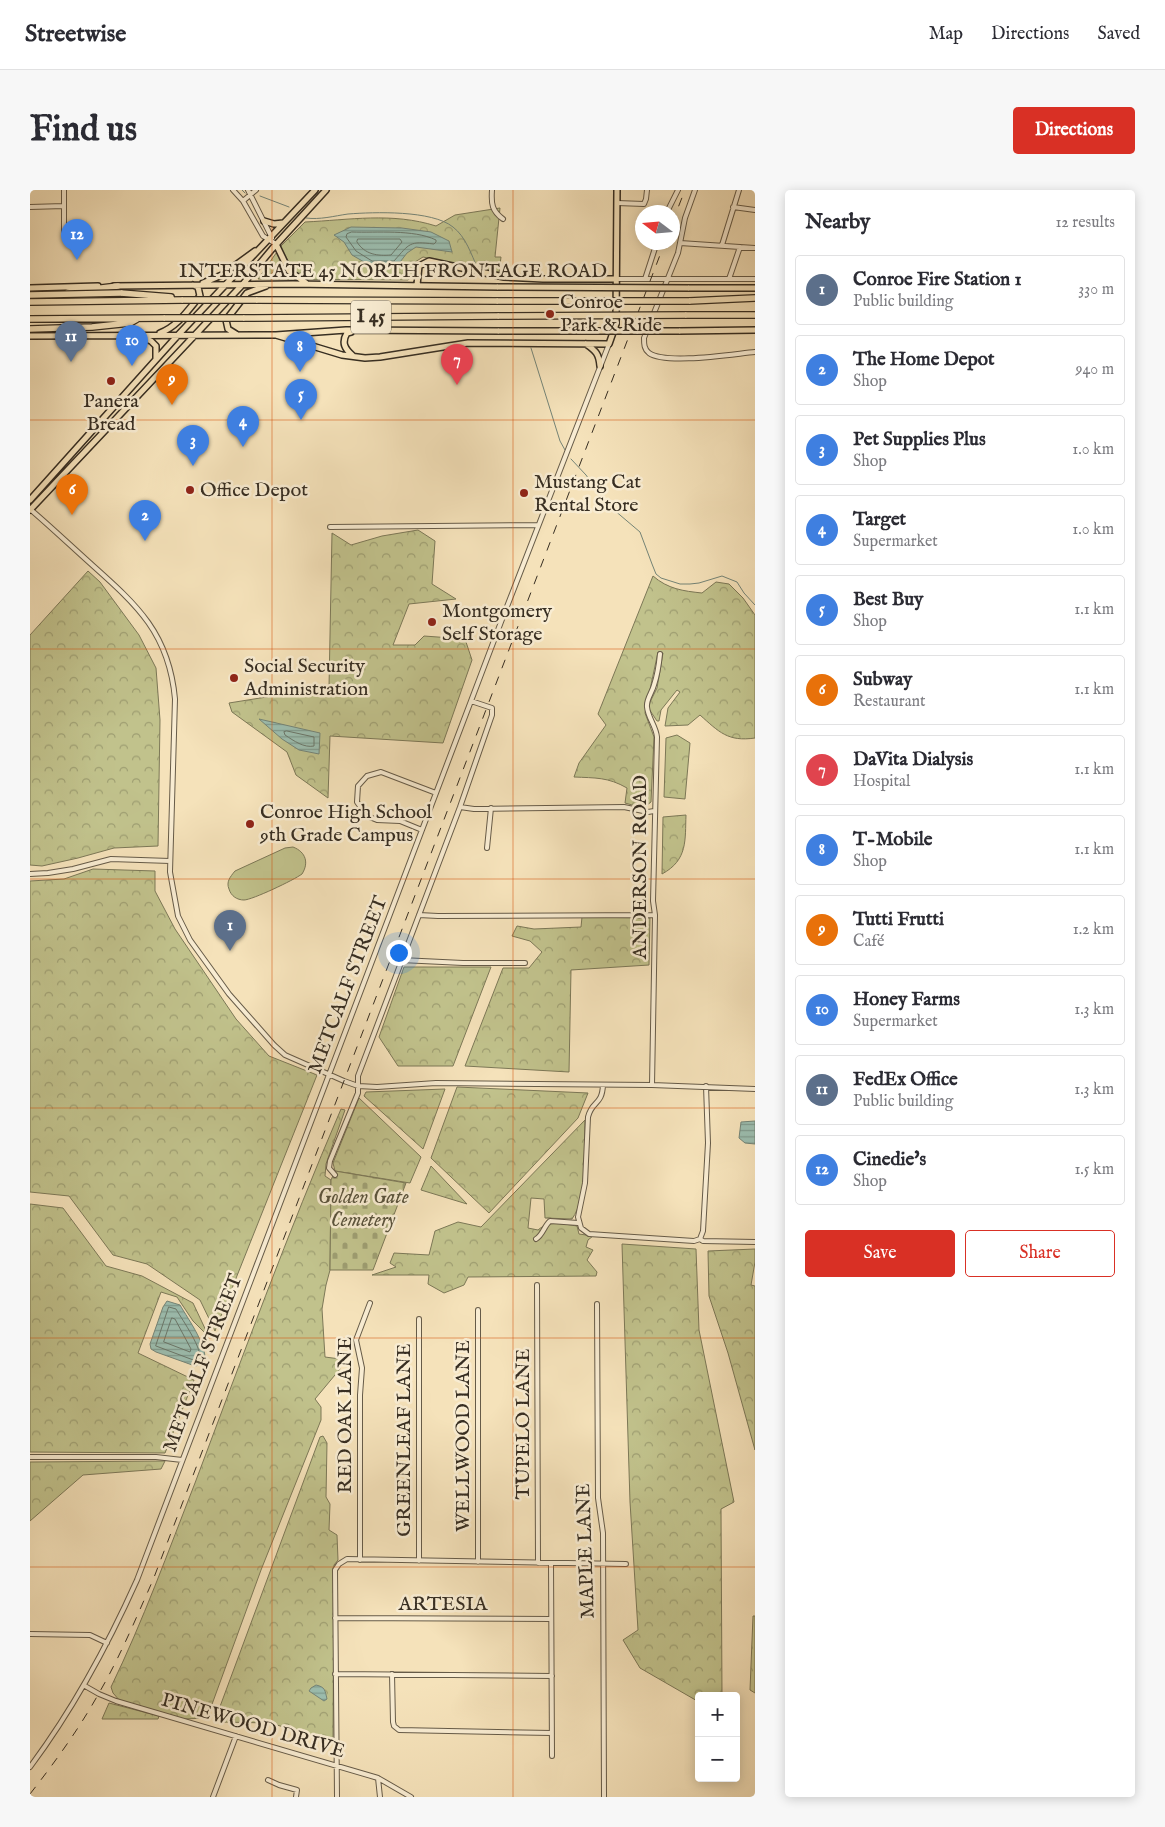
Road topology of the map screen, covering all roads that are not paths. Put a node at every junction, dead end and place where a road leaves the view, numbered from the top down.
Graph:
1 (64, 190) edge
2 (233, 190) edge
3 (248, 190) edge
4 (256, 190) edge
5 (315, 190) edge
6 (326, 190) edge
7 (492, 190) edge
8 (617, 190) edge
9 (647, 190) edge
10 (678, 190) edge
11 (695, 190) edge
12 (739, 190) edge
13 (251, 195) junction
14 (243, 200) junction
15 (617, 202) junction
16 (671, 205) edge
17 (64, 206) junction
18 (30, 207) edge
19 (733, 207) junction
20 (755, 210) edge
21 (503, 220) dead end
22 (264, 221) junction
23 (284, 222) junction
24 (64, 230) dead end
25 (270, 238) junction
26 (680, 243) joint
27 (276, 244) junction
28 (722, 245) junction
29 (740, 247) junction
30 (260, 248) junction
31 (755, 248) edge
32 (655, 250) edge
33 (678, 250) edge
34 (646, 278) junction
35 (617, 279) junction
36 (668, 279) junction
37 (729, 279) junction
38 (755, 279) edge
39 (194, 284) junction
40 (226, 284) junction
41 (243, 284) junction
42 (272, 284) junction
43 (307, 284) junction
44 (417, 285) junction
45 (118, 286) junction
46 (30, 288) edge
47 (755, 288) edge
48 (30, 296) edge
49 (755, 298) edge
50 (183, 300) junction
51 (30, 302) edge
52 (739, 315) junction
53 (755, 315) edge
54 (140, 318) junction
55 (30, 319) edge
56 (755, 320) edge
57 (30, 329) edge
58 (355, 330) junction
59 (755, 330) edge
60 (136, 334) junction
61 (158, 334) junction
62 (179, 334) junction
63 (196, 334) junction
64 (236, 334) junction
65 (276, 335) junction
66 (30, 336) edge
67 (586, 344) junction
68 (610, 344) junction
69 (755, 352) edge
70 (353, 356) junction
71 (156, 359) junction
72 (600, 366) junction
73 (30, 500) edge
74 (30, 509) edge
75 (538, 525) junction
76 (330, 527) dead end
77 (660, 654) dead end
78 (471, 701) junction
79 (436, 793) junction
80 (460, 807) junction
81 (491, 808) junction
82 (654, 812) junction
83 (422, 830) junction
84 (487, 848) dead end
85 (170, 861) junction
86 (30, 874) edge
87 (420, 915) junction
88 (655, 915) junction
89 (401, 960) junction
90 (525, 963) dead end
91 (330, 1075) junction
92 (602, 1085) junction
93 (652, 1085) junction
94 (358, 1086) junction
95 (706, 1086) junction
96 (755, 1088) edge
97 (335, 1175) dead end
98 (578, 1223) junction
99 (536, 1239) dead end
100 (700, 1239) junction
101 (755, 1242) edge
102 (537, 1285) dead end
103 (370, 1303) dead end
104 (597, 1304) dead end
105 (478, 1310) dead end
106 (419, 1320) dead end
107 (30, 1457) edge
108 (182, 1460) junction
109 (360, 1560) junction
110 (419, 1561) junction
111 (478, 1562) junction
112 (538, 1563) junction
113 (551, 1563) junction
114 (603, 1564) junction
115 (626, 1564) dead end
116 (335, 1618) junction
117 (551, 1619) junction
118 (30, 1634) edge
119 (107, 1643) junction
120 (335, 1674) junction
121 (392, 1674) junction
122 (552, 1676) junction
123 (85, 1686) junction
124 (552, 1733) junction
125 (236, 1736) junction
126 (552, 1756) dead end
127 (336, 1766) junction
128 (30, 1768) edge
129 (378, 1778) junction
130 (268, 1780) dead end
131 (213, 1797) edge
132 (296, 1797) edge
133 (337, 1797) edge
134 (380, 1797) edge
135 (412, 1797) edge
136 (604, 1797) edge

1 - 17 street
2 - 14 street
3 - 13 street
4 - 13 street
5 - 23 main road
6 - 27 main road
7 - 21 street
8 - 15 main road, METCALF STREET
9 - 15 street
10 - 16 street
11 - 26 street
12 - 19 street
13 - 14 street
13 - 22 street
14 - 25 street
15 - 35 main road, METCALF STREET
17 - 18 street
17 - 24 street
19 - 20 street
19 - 28 street
22 - 23 main road
22 - 25 street
23 - 25 main road
25 - 27 street
25 - 30 main road
26 - 28 street
27 - 41 main road
27 - 43 main road
28 - 29 street
29 - 31 street
29 - 37 street
30 - 39 main road
30 - 40 main road
32 - 34 street
33 - 36 street
34 - 35 street
34 - 36 street
35 - 44 main road
35 - 68 main road, METCALF STREET
36 - 37 street
36 - 69 street
37 - 38 street
39 - 40 main road, INTERSTATE 45 NORTH FRONTAGE ROAD
39 - 45 main road, INTERSTATE 45 NORTH FRONTAGE ROAD
39 - 61 main road
40 - 41 main road, INTERSTATE 45 NORTH FRONTAGE ROAD
40 - 62 main road
41 - 42 main road, INTERSTATE 45 NORTH FRONTAGE ROAD
41 - 63 main road
42 - 43 main road, INTERSTATE 45 NORTH FRONTAGE ROAD
42 - 64 main road
43 - 44 main road, INTERSTATE 45 NORTH FRONTAGE ROAD
44 - 47 main road, INTERSTATE 45 NORTH FRONTAGE ROAD, bridge
45 - 46 main road, INTERSTATE 45 NORTH FRONTAGE ROAD
45 - 48 highway
48 - 50 highway, bridge
49 - 50 highway, I 45, bridge
50 - 51 highway, I 45
52 - 53 highway, I 45
52 - 54 highway, I 45, bridge
52 - 56 highway
54 - 55 highway, I 45
54 - 57 highway
58 - 59 main road, bridge
58 - 65 main road
58 - 70 main road
60 - 61 main road
60 - 66 main road
60 - 71 main road
61 - 62 main road
62 - 63 main road
62 - 71 main road
63 - 64 main road
63 - 74 main road
64 - 65 main road
65 - 70 main road
67 - 68 main road
67 - 70 main road
67 - 72 main road
68 - 72 street, METCALF STREET
71 - 73 main road
72 - 75 street, METCALF STREET
74 - 85 street
75 - 76 street
75 - 78 street, METCALF STREET
77 - 82 street, ANDERSON ROAD
78 - 79 street, METCALF STREET
78 - 80 street
79 - 83 street, METCALF STREET
79 - 83 street
80 - 81 street
80 - 87 street
81 - 82 street
81 - 84 street
82 - 88 street, ANDERSON ROAD
83 - 91 street, METCALF STREET
85 - 86 street
85 - 91 street
87 - 88 street
87 - 89 street
88 - 93 street, ANDERSON ROAD
89 - 90 street
89 - 94 street
91 - 94 street
91 - 108 street, METCALF STREET
92 - 93 street
92 - 94 street
92 - 98 street
93 - 95 street
94 - 97 street
95 - 96 street
95 - 100 street
98 - 99 street
98 - 100 street
100 - 101 street
102 - 112 street, TUPELO LANE
103 - 109 street, RED OAK LANE
104 - 114 street, MAPLE LANE
105 - 111 street, WELLWOOD LANE
106 - 110 street, GREENLEAF LANE
107 - 108 street
108 - 119 street, METCALF STREET
109 - 110 street
109 - 116 street
110 - 111 street
111 - 112 street
112 - 113 street
113 - 114 street
113 - 117 street
114 - 115 street
114 - 136 street, MAPLE LANE
116 - 117 street, ARTESIA
116 - 120 street
117 - 122 street
118 - 119 street
119 - 123 street, METCALF STREET
120 - 121 street
120 - 127 street
121 - 122 street
121 - 124 street
122 - 124 street
123 - 125 street, PINEWOOD DRIVE
123 - 128 street, METCALF STREET
124 - 126 street
125 - 127 street, PINEWOOD DRIVE
125 - 131 street
127 - 129 street, PINEWOOD DRIVE
127 - 133 street
129 - 134 street
129 - 135 street, PINEWOOD DRIVE
130 - 132 street

